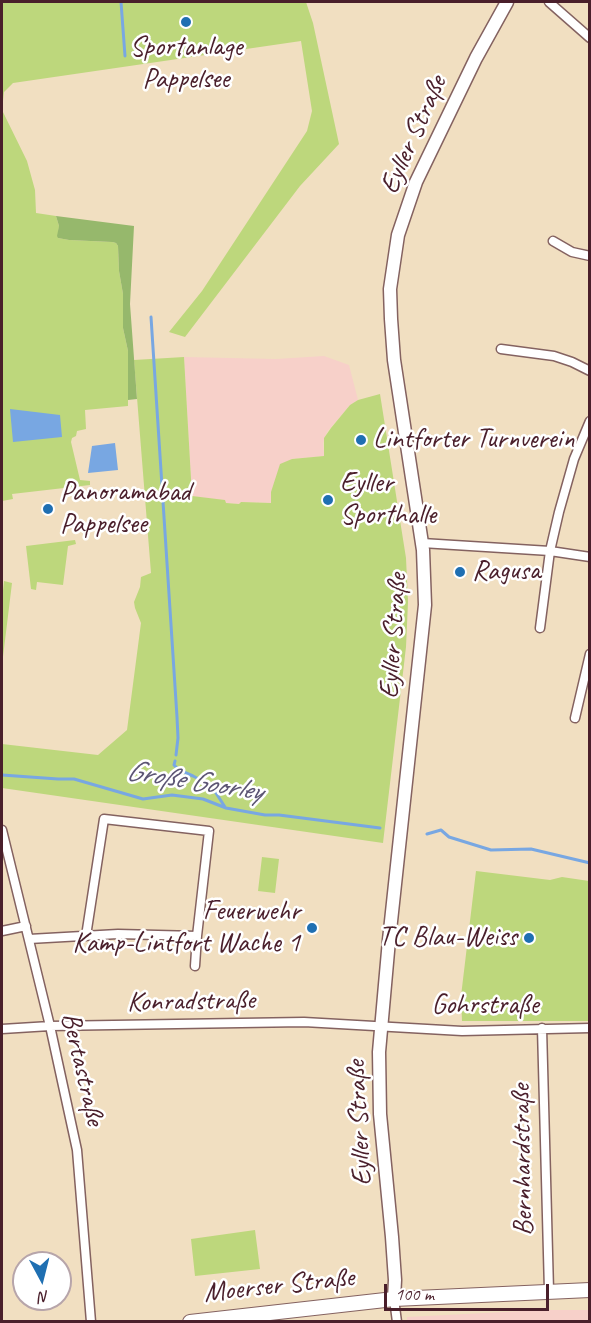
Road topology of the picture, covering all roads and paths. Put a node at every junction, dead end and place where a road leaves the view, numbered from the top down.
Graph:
1 (507, 2) edge
2 (549, 2) edge
3 (590, 38) edge
4 (553, 241) dead end
5 (590, 256) edge
6 (501, 349) dead end
7 (590, 371) edge
8 (590, 421) edge
9 (422, 543) junction
10 (550, 551) junction
11 (590, 557) edge
12 (540, 628) dead end
13 (590, 654) edge
14 (575, 718) dead end
15 (2, 835) edge
16 (26, 926) junction
17 (2, 931) edge
18 (86, 936) junction
19 (197, 936) junction
20 (29, 939) junction
21 (195, 966) dead end
22 (50, 1026) junction
23 (381, 1026) junction
24 (542, 1028) junction
25 (590, 1028) edge
26 (2, 1029) edge
27 (590, 1290) edge
28 (549, 1291) junction
29 (394, 1299) junction
30 (91, 1322) edge
31 (190, 1322) edge
32 (397, 1322) edge

1 - 9 main road, Eyller Straße
2 - 3 street
4 - 5 street
6 - 7 street
8 - 10 street
9 - 10 street
9 - 23 main road, Eyller Straße
10 - 11 street
10 - 12 street
13 - 14 street
15 - 16 street, Bertastraße
16 - 17 street
16 - 20 street, Bertastraße
18 - 19 street
18 - 19 street
18 - 20 street
19 - 21 street
20 - 22 street, Bertastraße
22 - 23 street, Konradstraße
22 - 26 street, Konradstraße
22 - 30 street, Bertastraße
23 - 24 street, Gohrstraße
23 - 29 main road, Eyller Straße
24 - 25 street, Gohrstraße
24 - 28 street, Bernhardstraße
27 - 28 main road, Moerser Straße
28 - 29 main road, Moerser Straße
29 - 31 main road, Moerser Straße
29 - 32 street

